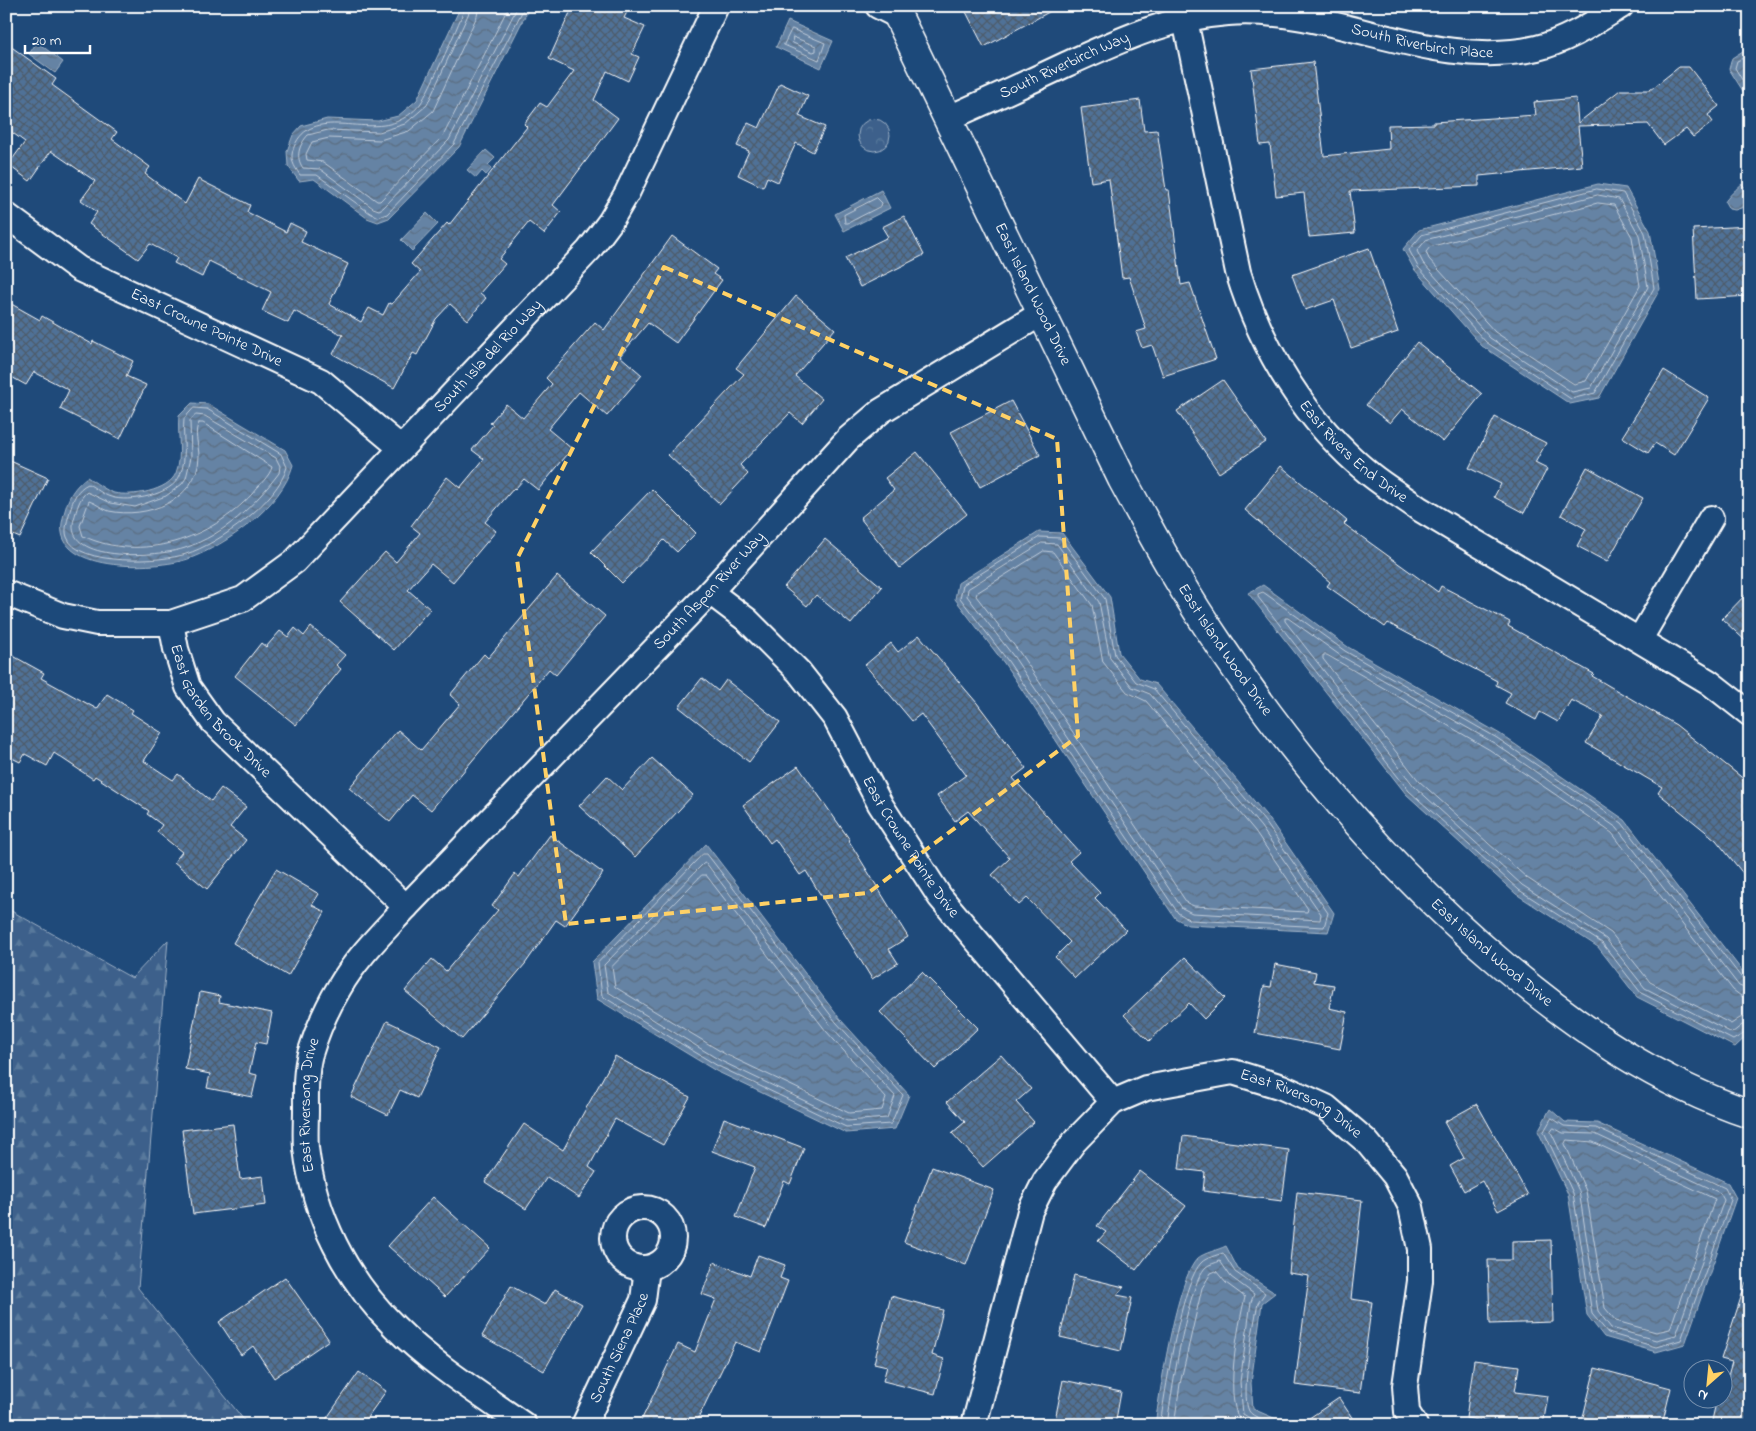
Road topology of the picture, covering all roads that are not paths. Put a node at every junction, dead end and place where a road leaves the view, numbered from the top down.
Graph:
1 (716, 6) edge
2 (1621, 6) edge
3 (892, 10) edge
4 (1183, 12) edge
5 (947, 119) junction
6 (6, 215) edge
7 (1042, 313) junction
8 (401, 448) junction
9 (1711, 518) dead end
10 (710, 592) junction
11 (6, 593) edge
12 (171, 623) junction
13 (1640, 639) junction
14 (1750, 714) edge
15 (406, 906) junction
16 (1113, 1102) junction
17 (1750, 1114) edge
18 (647, 1268) dead end
19 (524, 1425) edge
20 (584, 1425) edge
21 (974, 1425) edge
22 (1415, 1425) edge

1 - 8 street, South Isla del Rio Way
2 - 4 street, South Riverbirch Place
3 - 5 street, East Island Wood Drive
4 - 5 street, South Riverbirch Way
4 - 13 street, East Rivers End Drive
5 - 7 street, East Island Wood Drive
6 - 8 street, East Crowne Pointe Drive
7 - 10 street, South Aspen River Way
7 - 17 street, East Island Wood Drive
8 - 12 street, South Isla del Rio Way
9 - 13 street
10 - 15 street, South Aspen River Way
10 - 16 street, East Crowne Pointe Drive
11 - 12 street, East Garden Brook Drive
12 - 15 street, East Garden Brook Drive
13 - 14 street, East Rivers End Drive
15 - 19 street, East Riversong Drive
16 - 21 street, East Riversong Drive
16 - 22 street, East Riversong Drive
18 - 20 street, South Siena Place

